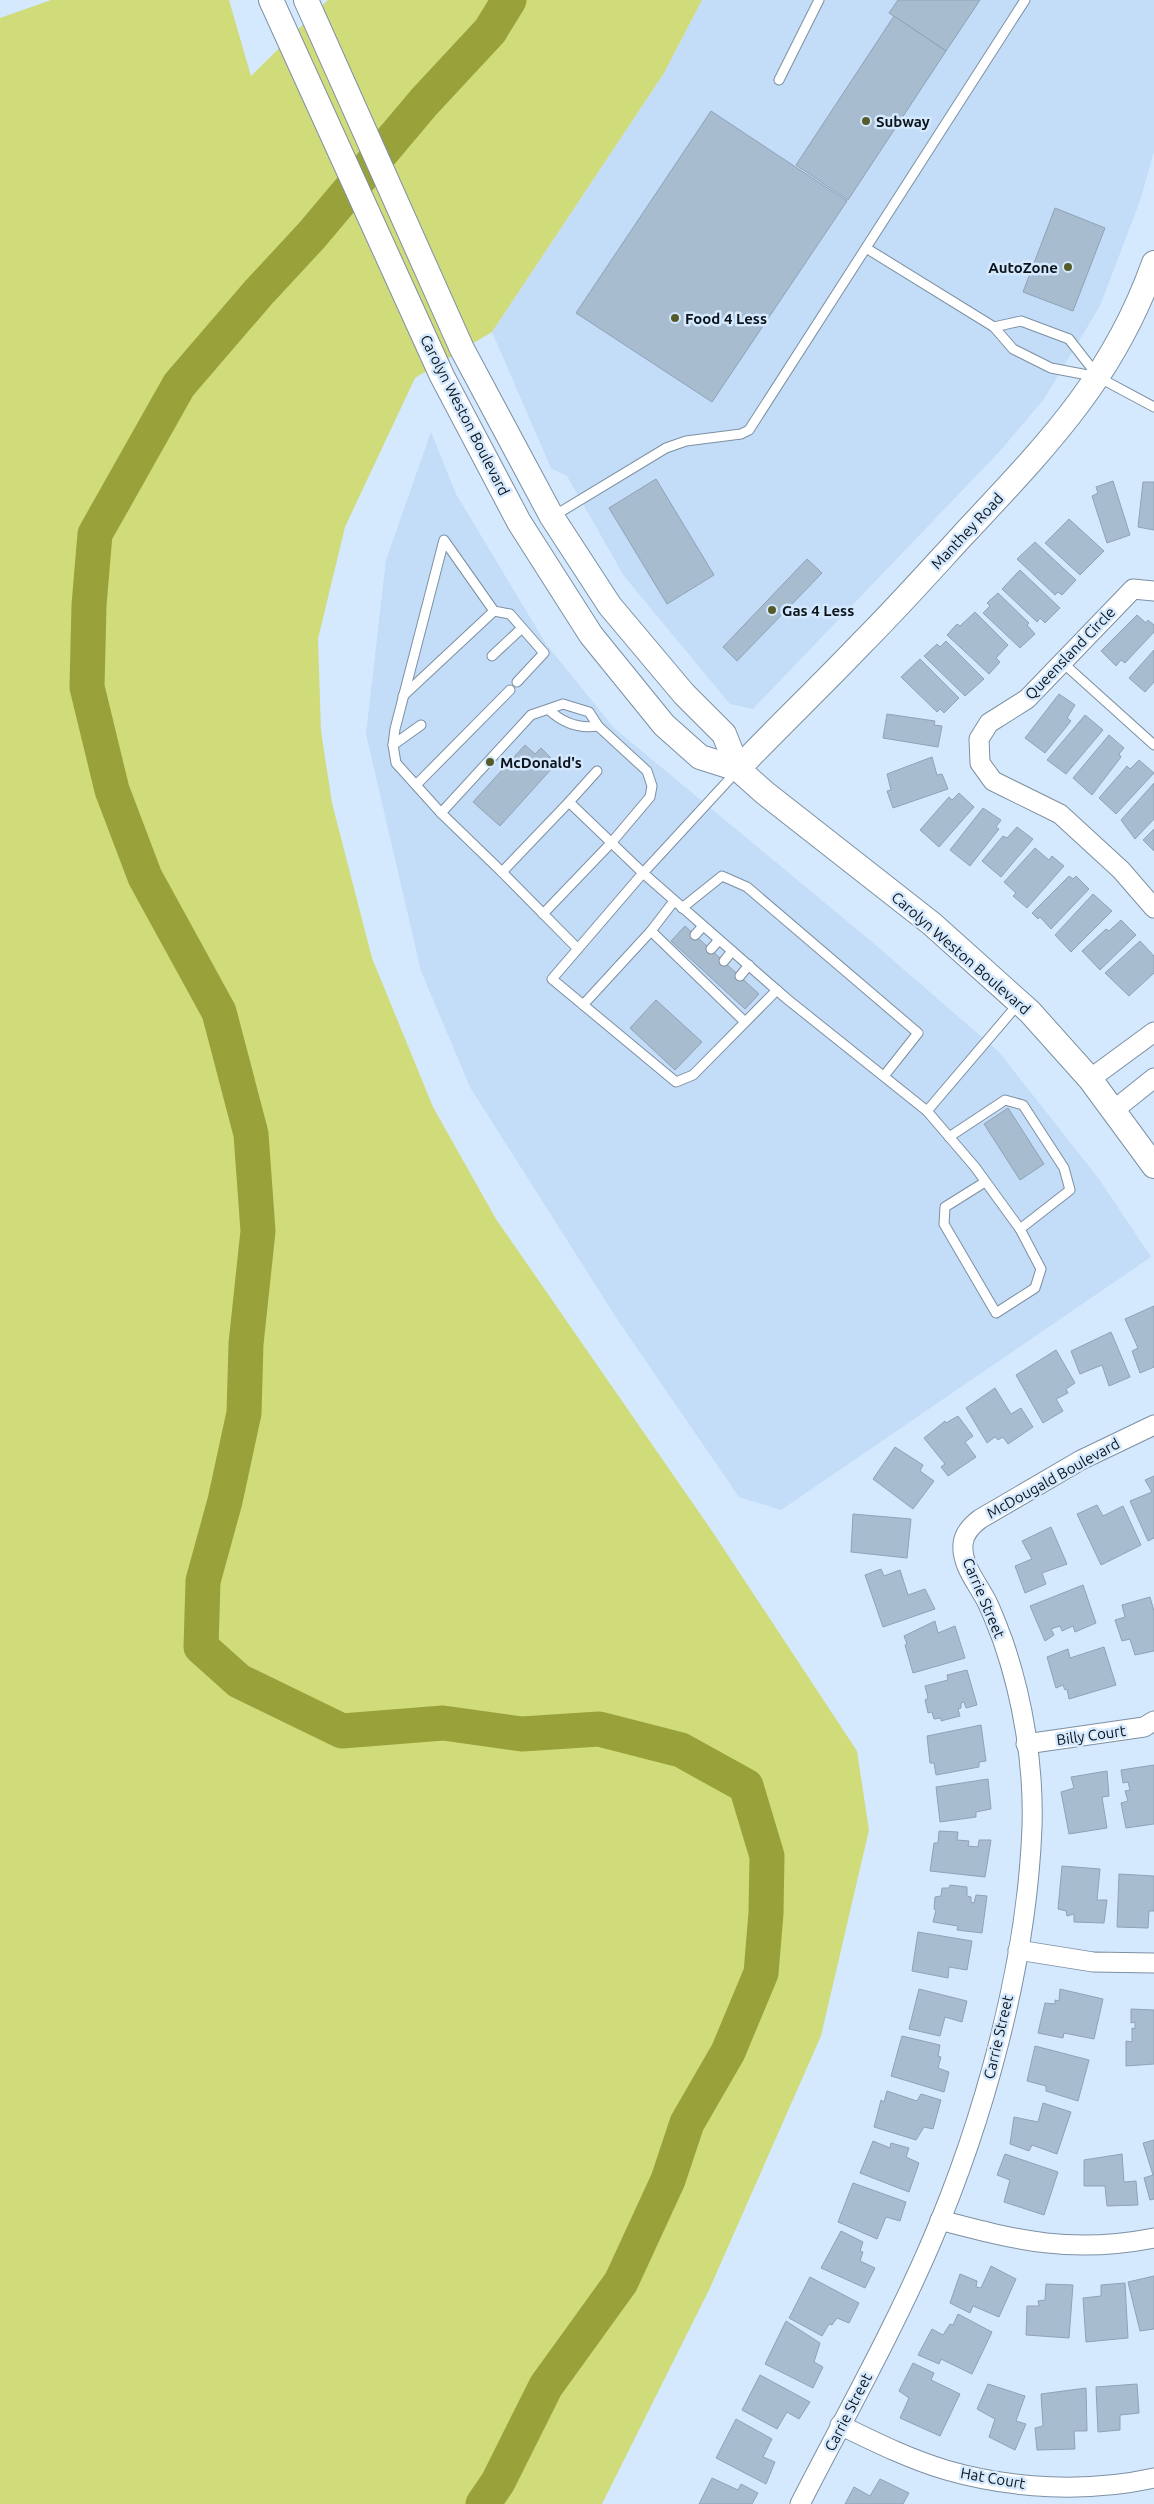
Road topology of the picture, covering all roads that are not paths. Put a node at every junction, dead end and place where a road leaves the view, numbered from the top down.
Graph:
1 (271, 0) edge
2 (288, 0) edge
3 (306, 0) edge
4 (819, 0) edge
5 (1025, 0) edge
6 (318, 30) junction
7 (779, 80) dead end
8 (866, 248) junction
9 (1154, 263) edge
10 (994, 328) junction
11 (1098, 377) junction
12 (1154, 408) edge
13 (552, 517) junction
14 (1154, 591) edge
15 (494, 611) junction
16 (522, 628) junction
17 (492, 656) dead end
18 (1063, 663) junction
19 (517, 682) dead end
20 (510, 690) dead end
21 (402, 696) junction
22 (549, 710) junction
23 (421, 725) dead end
24 (598, 726) junction
25 (393, 745) junction
26 (1154, 745) edge
27 (738, 769) junction
28 (597, 771) dead end
29 (416, 785) junction
30 (569, 802) junction
31 (441, 813) junction
32 (612, 842) junction
33 (502, 872) junction
34 (643, 873) junction
35 (674, 901) junction
36 (682, 908) junction
37 (1154, 908) edge
38 (542, 914) junction
39 (703, 926) junction
40 (651, 931) junction
41 (695, 935) dead end
42 (719, 940) junction
43 (578, 949) junction
44 (711, 949) dead end
45 (732, 951) junction
46 (724, 962) dead end
47 (748, 965) junction
48 (740, 976) dead end
49 (777, 990) junction
50 (1019, 1003) junction
51 (583, 1005) junction
52 (745, 1022) junction
53 (1154, 1032) edge
54 (884, 1076) junction
55 (1154, 1078) edge
56 (1090, 1079) junction
57 (1114, 1110) junction
58 (927, 1111) junction
59 (949, 1137) junction
60 (1154, 1166) edge
61 (985, 1182) junction
62 (1020, 1229) junction
63 (1154, 1425) edge
64 (963, 1543) joint
65 (1154, 1721) edge
66 (1026, 1744) junction
67 (1018, 1950) junction
68 (1154, 1963) edge
69 (940, 2220) junction
70 (1154, 2238) edge
71 (840, 2425) junction
72 (1154, 2478) edge
73 (800, 2504) edge

1 - 27 street, Carolyn Weston Boulevard
2 - 6 street
3 - 6 street, Carolyn Weston Boulevard
4 - 7 lane
5 - 8 lane
6 - 13 street, Carolyn Weston Boulevard
8 - 10 lane
8 - 13 lane
9 - 11 street, Manthey Road
10 - 11 lane
10 - 11 lane
11 - 12 lane
11 - 27 street, Manthey Road
13 - 27 street, Carolyn Weston Boulevard
14 - 18 street, Queensland Circle
15 - 16 lane
15 - 21 lane
15 - 21 lane
16 - 17 lane
16 - 19 lane
18 - 26 lane
18 - 37 street, Queensland Circle
20 - 29 lane
21 - 25 lane
22 - 24 lane
22 - 24 lane
22 - 31 lane
23 - 25 lane
24 - 32 lane
25 - 29 lane
27 - 34 lane
27 - 50 street, Carolyn Weston Boulevard
28 - 30 lane
29 - 31 lane
30 - 32 lane
30 - 33 lane
31 - 33 lane
32 - 34 lane
32 - 38 lane
33 - 38 lane
34 - 35 lane
34 - 43 lane
35 - 36 lane
35 - 40 lane
36 - 39 lane
36 - 54 lane
38 - 43 lane
39 - 41 lane
39 - 42 lane
40 - 51 lane
40 - 52 lane
42 - 44 lane
42 - 45 lane
43 - 51 lane
45 - 46 lane
45 - 47 lane
47 - 48 lane
47 - 49 lane
49 - 52 lane
49 - 54 lane
50 - 56 street, Carolyn Weston Boulevard
50 - 58 lane
51 - 52 lane
53 - 56 street
54 - 58 lane
55 - 57 street
56 - 57 street, Carolyn Weston Boulevard
57 - 60 street, Carolyn Weston Boulevard
58 - 59 lane
59 - 61 lane
59 - 62 lane
61 - 62 lane
61 - 62 lane
63 - 64 street, McDougald Boulevard
64 - 66 street, Carrie Street
65 - 66 street, Billy Court
66 - 67 street, Carrie Street
67 - 68 street
67 - 69 street, Carrie Street
69 - 70 street
69 - 71 street, Carrie Street
71 - 72 street, Hat Court
71 - 73 street, Carrie Street

